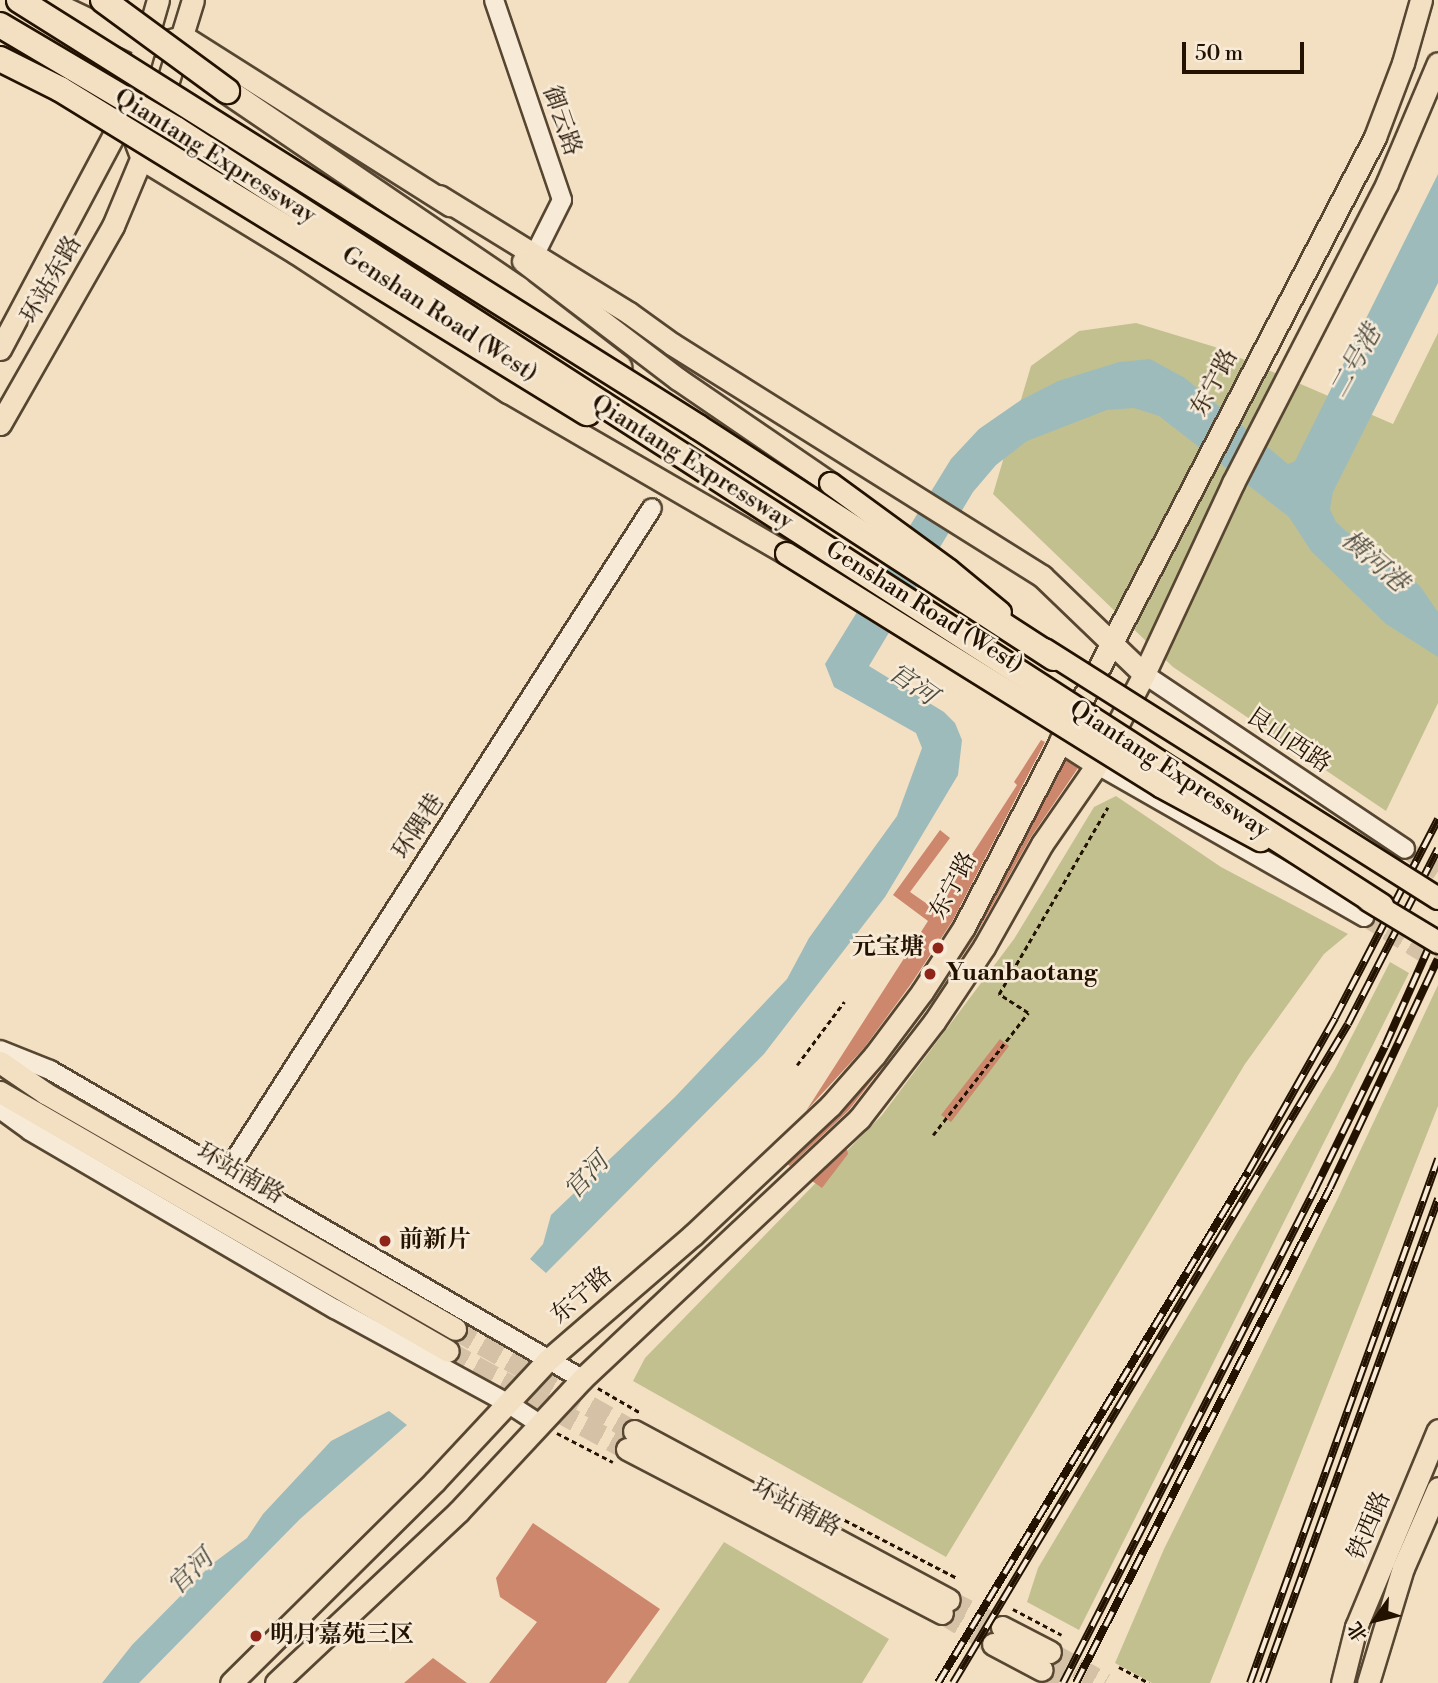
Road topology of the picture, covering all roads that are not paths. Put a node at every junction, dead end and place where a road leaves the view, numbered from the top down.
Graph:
1 (19, 0) edge
2 (48, 0) edge
3 (103, 0) edge
4 (158, 0) edge
5 (193, 0) edge
6 (494, 0) edge
7 (1422, 0) edge
8 (0, 24) edge
9 (184, 37) junction
10 (145, 46) junction
11 (0, 52) edge
12 (0, 59) edge
13 (1438, 63) edge
14 (60, 89) junction
15 (125, 114) junction
16 (142, 159) junction
17 (439, 196) junction
18 (535, 254) junction
19 (0, 349) edge
20 (0, 424) edge
21 (698, 426) junction
22 (652, 508) dead end
23 (777, 516) junction
24 (1113, 642) junction
25 (1054, 657) junction
26 (1144, 674) junction
27 (1060, 741) junction
28 (1096, 764) junction
29 (1405, 849) tunnel mouth
30 (1438, 898) edge
31 (1373, 912) junction
32 (1438, 942) edge
33 (0, 1050) edge
34 (0, 1062) edge
35 (0, 1092) edge
36 (0, 1109) edge
37 (227, 1172) junction
38 (455, 1329) tunnel mouth
39 (448, 1351) tunnel mouth
40 (548, 1360) junction
41 (582, 1379) junction
42 (509, 1404) junction
43 (541, 1425) junction
44 (1438, 1430) edge
45 (630, 1440) tunnel mouth
46 (1438, 1488) edge
47 (945, 1607) tunnel mouth
48 (1003, 1626) tunnel mouth
49 (1051, 1653) tunnel mouth
50 (231, 1683) edge
51 (276, 1683) edge
52 (1342, 1683) edge
53 (1368, 1683) edge

1 - 21 highway, Qiantang Expressway, bridge
2 - 10 main road
3 - 21 highway, bridge
4 - 10 main road, 环站东路
5 - 9 main road, 环站东路
6 - 18 street, 御云路
7 - 24 main road, 东宁路
8 - 15 main road
8 - 23 highway, Qiantang Expressway, bridge
9 - 10 main road
9 - 16 main road, 环站东路
9 - 17 main road, Genshan Road (West)
10 - 15 main road, 环站东路
11 - 14 highway, bridge
12 - 14 highway, bridge
13 - 26 main road
14 - 23 highway, bridge
15 - 16 main road
15 - 19 main road, 环站东路
16 - 20 main road, 环站东路
16 - 31 main road, Genshan Road (West), bridge
17 - 18 main road, Genshan Road (West)
17 - 25 main road, Genshan Road (West), bridge
18 - 24 main road, Genshan Road (West)
21 - 25 highway, Qiantang Expressway, bridge
22 - 37 street, 环隅巷
23 - 31 highway, Qiantang Expressway, bridge
24 - 26 main road, Genshan Road (West)
24 - 27 main road, 东宁路
25 - 30 main road, Genshan Road (West), bridge
26 - 28 main road
26 - 29 street, 艮山西路
27 - 28 main road
27 - 40 main road, 东宁路
28 - 31 street
28 - 41 main road
31 - 32 main road, Genshan Road (West), bridge
33 - 37 street
34 - 38 main road, 环站南路
35 - 39 main road, 环站南路
36 - 42 street
37 - 40 street
40 - 41 street
40 - 42 main road, 东宁路
41 - 43 main road
42 - 43 street
42 - 50 main road, 东宁路
43 - 51 main road
44 - 52 main road, 铁西路
45 - 47 main road, 环站南路
46 - 53 main road, 铁西路
48 - 49 main road

